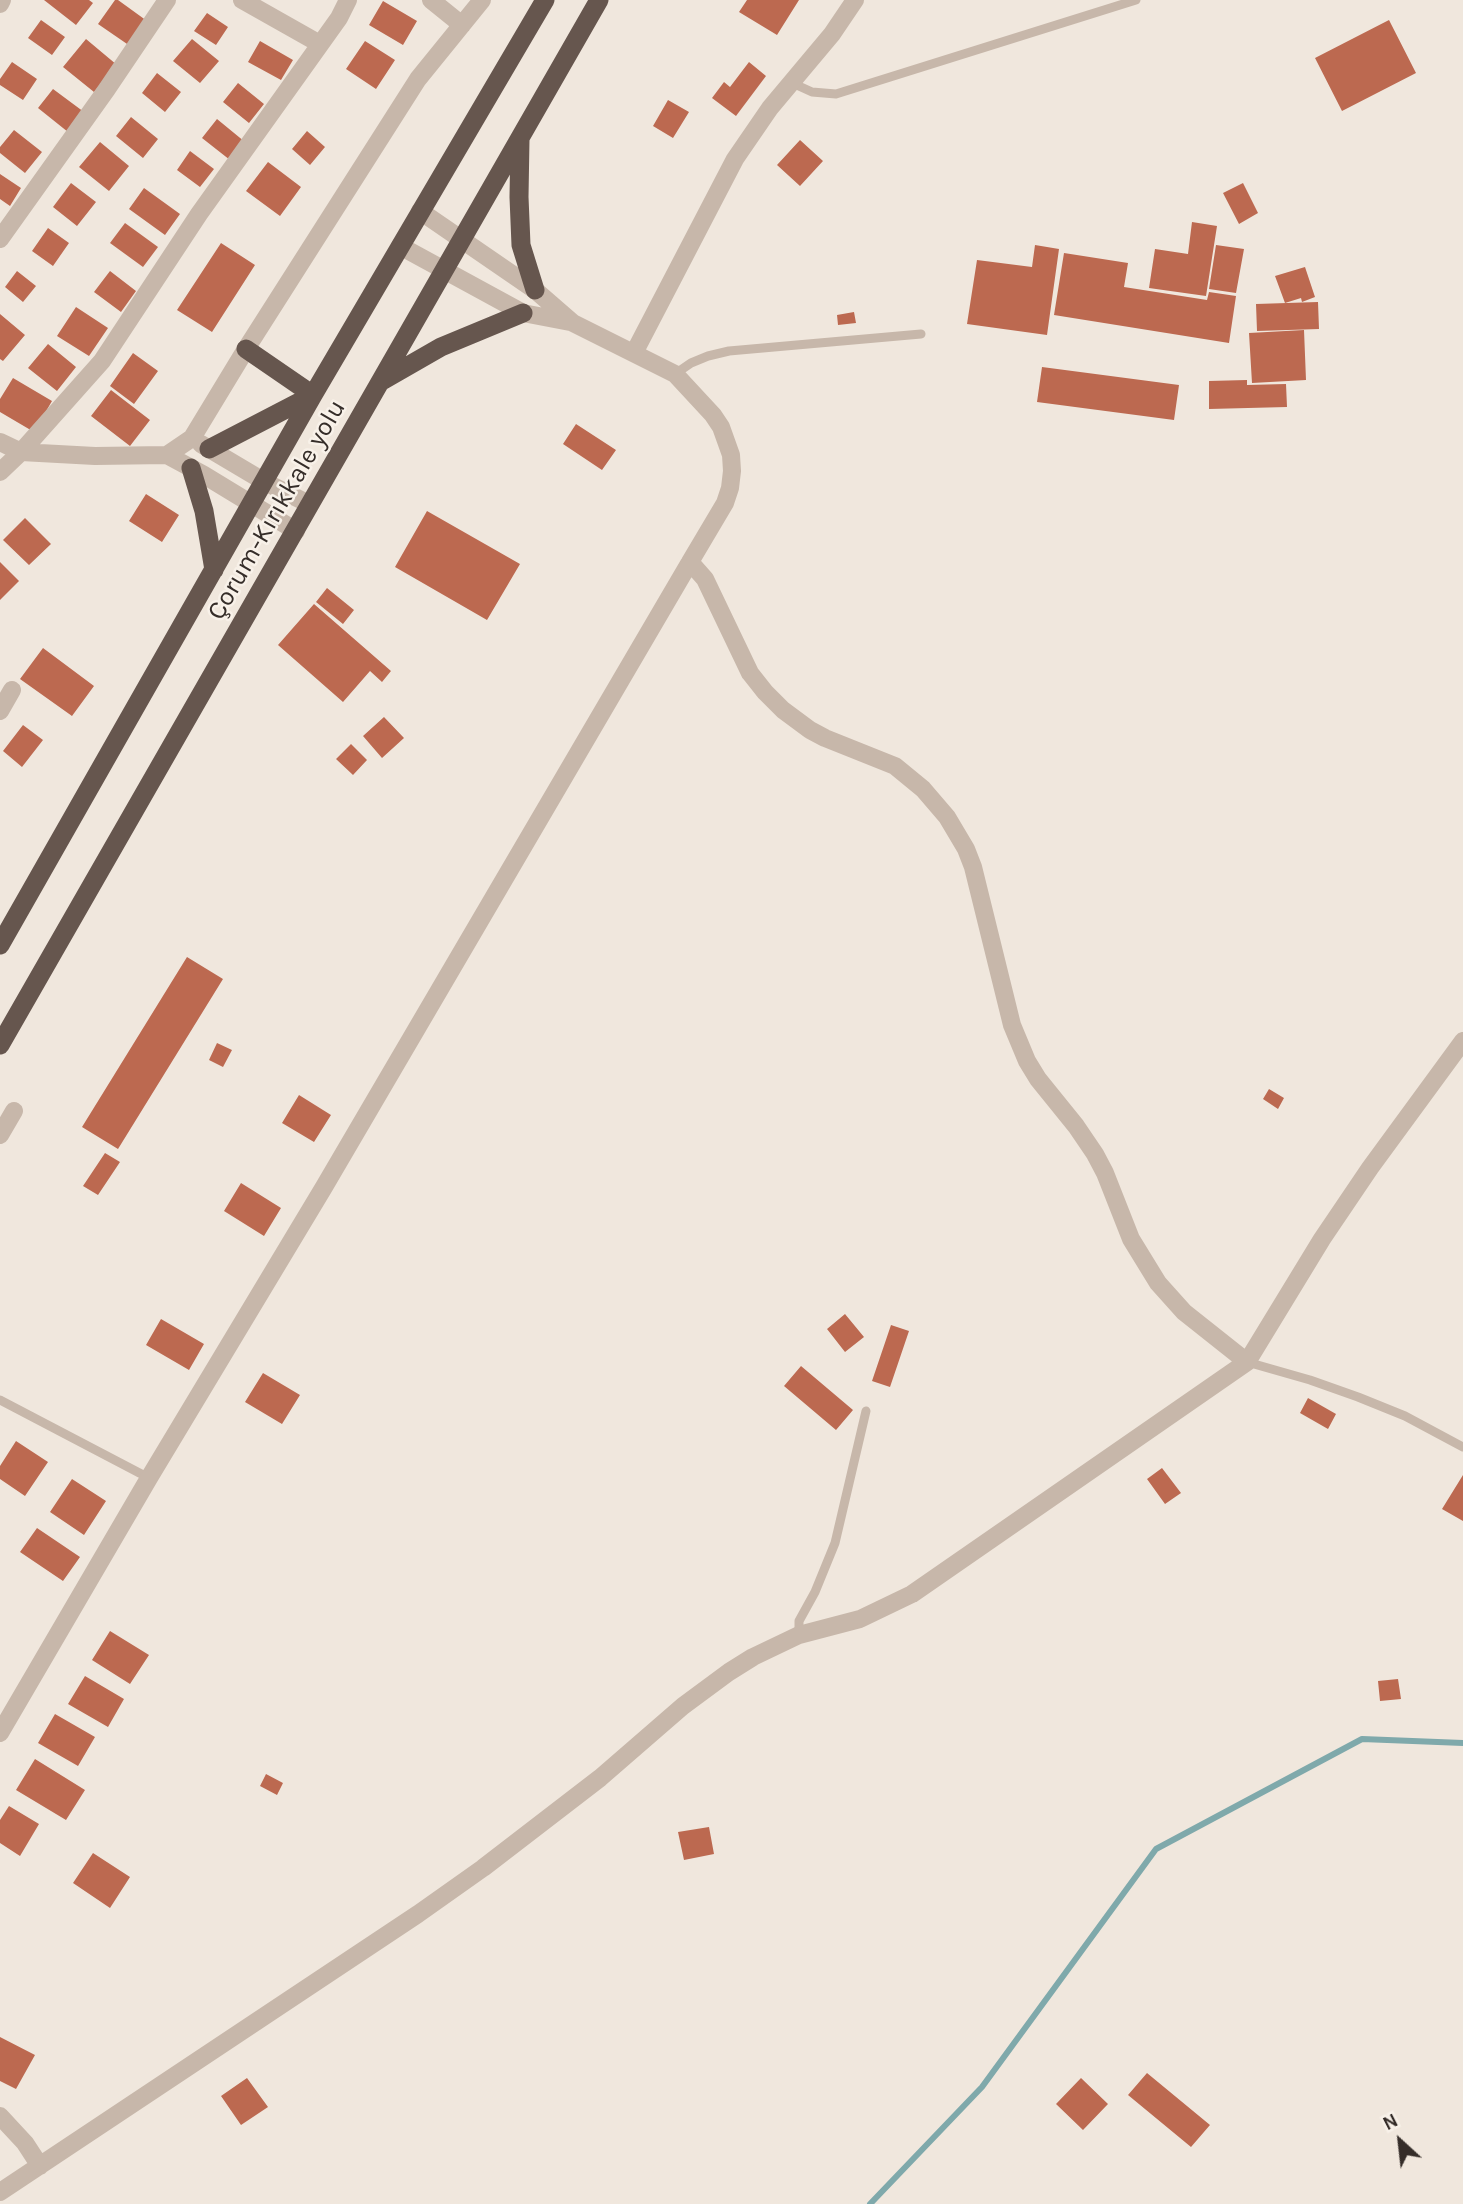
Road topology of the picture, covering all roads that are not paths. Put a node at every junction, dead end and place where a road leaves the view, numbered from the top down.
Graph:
1 (167, 0) edge
2 (242, 0) edge
3 (348, 0) edge
4 (431, 0) edge
5 (482, 0) edge
6 (545, 0) edge
7 (599, 0) edge
8 (855, 0) edge
9 (1136, 0) edge
10 (462, 25) junction
11 (320, 44) junction
12 (790, 82) junction
13 (520, 137) junction
14 (420, 211) junction
15 (2, 233) edge
16 (463, 239) junction
17 (400, 246) junction
18 (444, 270) junction
19 (534, 290) junction
20 (523, 313) junction
21 (573, 323) junction
22 (920, 334) dead end
23 (246, 349) junction
24 (634, 353) junction
25 (675, 374) junction
26 (379, 383) junction
27 (313, 395) junction
28 (192, 438) junction
29 (0, 442) edge
30 (209, 449) junction
31 (21, 452) junction
32 (167, 455) junction
33 (191, 468) junction
34 (0, 472) edge
35 (265, 482) junction
36 (309, 504) junction
37 (252, 505) junction
38 (296, 531) junction
39 (690, 562) junction
40 (214, 570) junction
41 (0, 702) edge
42 (0, 711) edge
43 (0, 945) edge
44 (1463, 1041) edge
45 (0, 1045) edge
46 (14, 1111) dead end
47 (0, 1135) edge
48 (1247, 1362) junction
49 (0, 1400) edge
50 (866, 1411) dead end
51 (1463, 1447) edge
52 (149, 1478) junction
53 (799, 1635) junction
54 (0, 1733) edge
55 (0, 2116) edge
56 (40, 2166) junction
57 (0, 2192) edge

1 - 15 street
2 - 11 street
3 - 11 street
4 - 10 street
5 - 10 street
6 - 14 highway, Çorum-Kırıkkale yolu
7 - 13 highway, Çorum-Kırıkkale yolu
8 - 12 street
9 - 12 lane
10 - 23 street
11 - 31 street
12 - 24 street
13 - 16 highway, Çorum-Kırıkkale yolu
13 - 19 highway
14 - 16 street
14 - 17 highway, Çorum-Kırıkkale yolu
16 - 18 highway, Çorum-Kırıkkale yolu
16 - 19 street
17 - 18 street
17 - 27 highway, Çorum-Kırıkkale yolu
18 - 20 street
18 - 26 highway, Çorum-Kırıkkale yolu
19 - 21 street
20 - 21 street
20 - 26 highway
21 - 24 street
22 - 25 lane
23 - 27 highway
23 - 28 street
24 - 25 street
25 - 39 street
26 - 36 highway, Çorum-Kırıkkale yolu
27 - 30 highway
27 - 35 highway, Çorum-Kırıkkale yolu
28 - 30 street
28 - 32 street
29 - 31 street
30 - 35 street
31 - 32 street
31 - 34 street
32 - 33 street
33 - 37 street
33 - 40 highway
35 - 36 street
35 - 37 highway, Çorum-Kırıkkale yolu
36 - 38 highway, Çorum-Kırıkkale yolu
37 - 38 street
37 - 40 highway, Çorum-Kırıkkale yolu
38 - 45 highway, Çorum-Kırıkkale yolu
39 - 48 street
39 - 52 street
40 - 43 highway, Çorum-Kırıkkale yolu
41 - 42 street
44 - 48 street
46 - 47 street
48 - 51 lane
48 - 53 street
49 - 52 lane
50 - 53 lane
52 - 54 street
53 - 56 street
55 - 56 street
56 - 57 street

